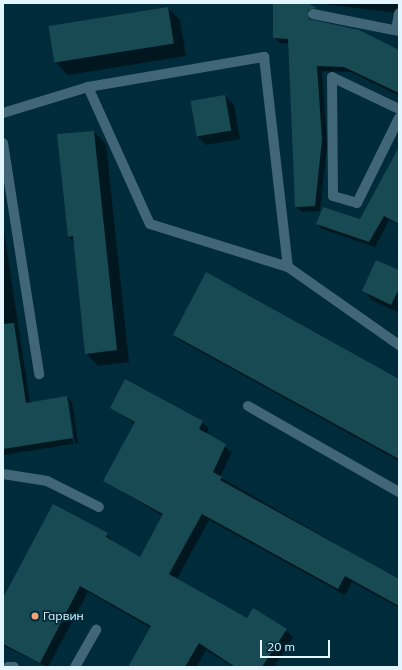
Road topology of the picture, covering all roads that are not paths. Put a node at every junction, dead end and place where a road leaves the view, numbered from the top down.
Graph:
1 (399, 13) edge
2 (313, 14) dead end
3 (398, 31) edge
4 (88, 87) junction
5 (399, 109) edge
6 (3, 113) edge
7 (399, 118) edge
8 (3, 143) edge
9 (288, 267) junction
10 (399, 345) edge
11 (39, 374) dead end
12 (248, 406) dead end
13 (3, 474) edge
14 (399, 492) edge
15 (99, 507) dead end
16 (96, 630) dead end
17 (8, 667) edge
18 (14, 667) edge
19 (75, 667) edge

1 - 3 lane
2 - 3 lane
4 - 6 lane
4 - 9 lane
4 - 9 lane
5 - 7 lane
8 - 11 lane
9 - 10 lane
12 - 14 lane
13 - 15 lane
16 - 19 lane
17 - 18 lane

